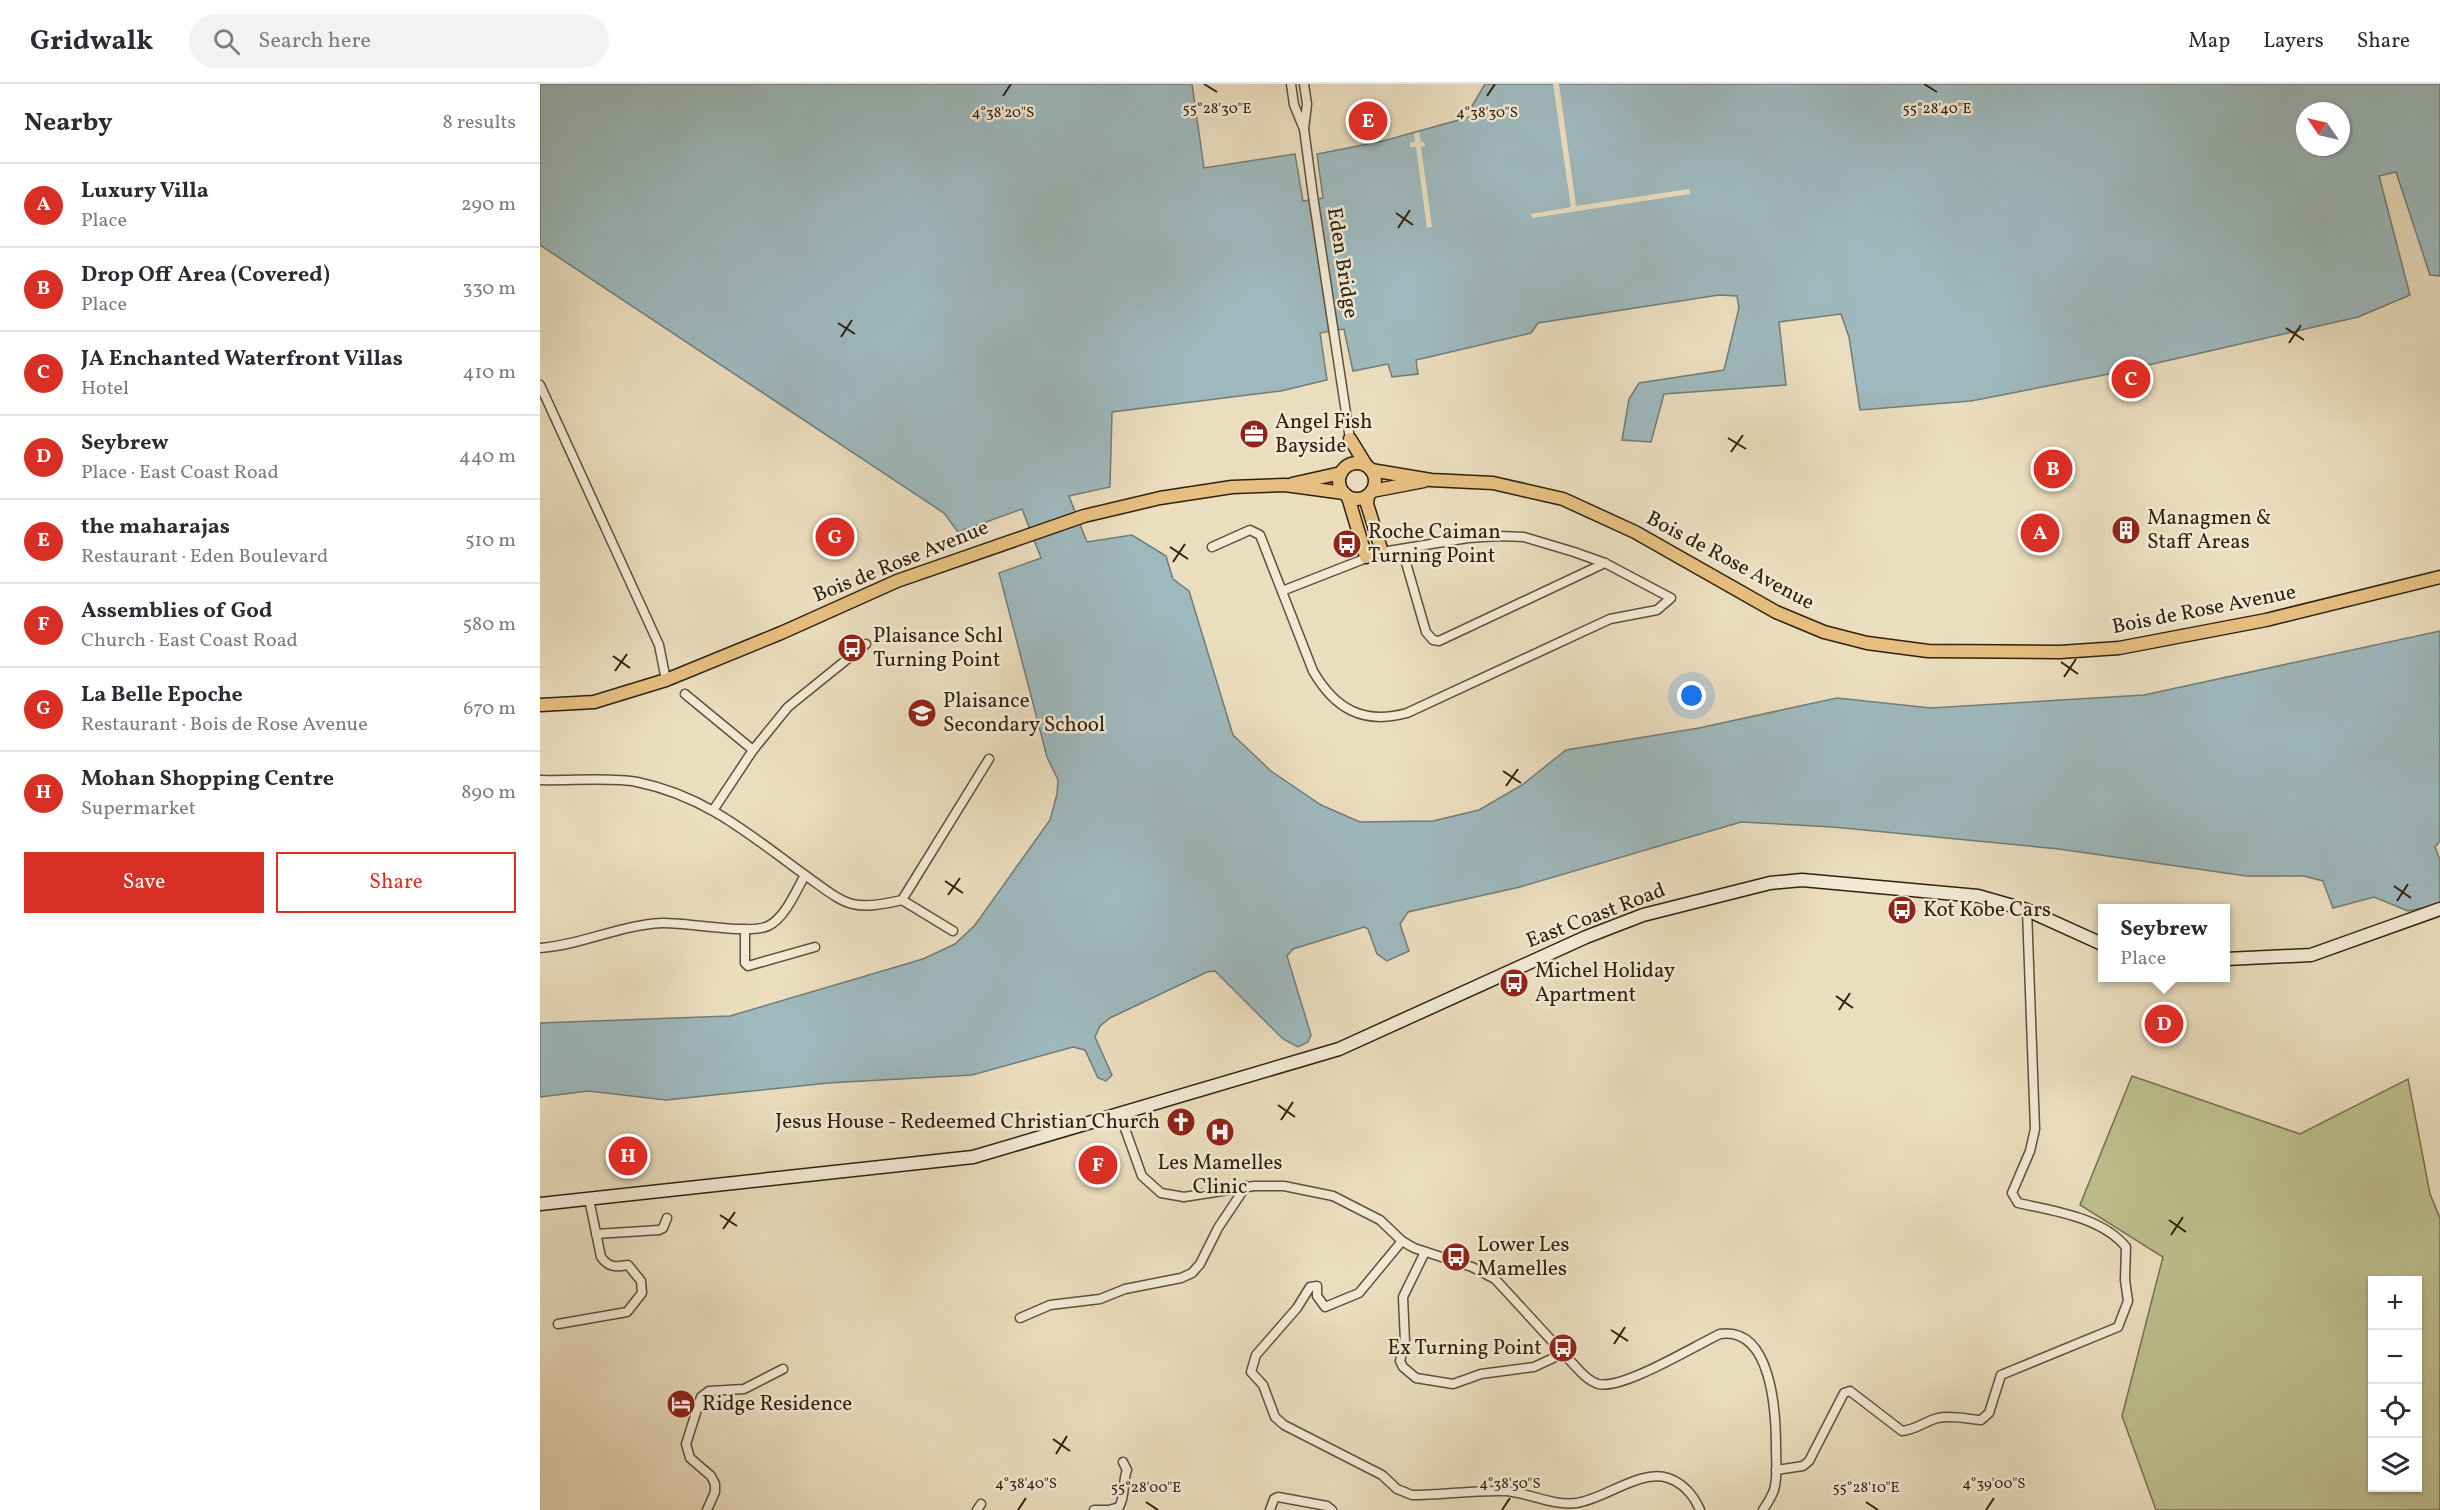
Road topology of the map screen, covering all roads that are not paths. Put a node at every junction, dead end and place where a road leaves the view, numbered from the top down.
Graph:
1 (1291, 84) edge
2 (1304, 84) edge
3 (1304, 129) junction
4 (540, 385) edge
5 (1350, 440) junction
6 (1369, 467) junction
7 (1343, 470) junction
8 (1431, 480) junction
9 (1285, 485) junction
10 (1370, 494) junction
11 (1346, 495) junction
12 (1212, 546) dead end
13 (1402, 549) junction
14 (1382, 552) junction
15 (1366, 557) junction
16 (1605, 563) junction
17 (2440, 577) edge
18 (1282, 591) junction
19 (866, 644) dead end
20 (666, 680) junction
21 (685, 694) dead end
22 (540, 705) edge
23 (753, 750) junction
24 (989, 759) dead end
25 (540, 780) edge
26 (714, 809) junction
27 (806, 875) junction
28 (902, 900) junction
29 (2440, 909) edge
30 (2026, 910) junction
31 (745, 929) junction
32 (952, 931) dead end
33 (2098, 942) edge
34 (815, 947) dead end
35 (540, 948) edge
36 (2230, 959) edge
37 (1119, 1112) junction
38 (1246, 1186) junction
39 (589, 1199) junction
40 (540, 1204) edge
41 (667, 1218) dead end
42 (596, 1234) junction
43 (1402, 1241) junction
44 (1425, 1252) junction
45 (1020, 1318) dead end
46 (558, 1324) dead end
47 (1564, 1353) junction
48 (783, 1369) dead end
49 (1123, 1462) dead end
50 (1776, 1470) junction
51 (1569, 1503) junction
52 (1332, 1509) edge
53 (707, 1510) edge
54 (1094, 1510) edge
55 (1108, 1510) edge
56 (1270, 1510) edge
57 (1560, 1510) edge
58 (1700, 1510) edge
59 (1763, 1510) edge

1 - 3 street
2 - 3 street
3 - 5 street, Eden Bridge
4 - 20 street
5 - 6 main road
5 - 7 main road
6 - 7 main road
6 - 8 main road, Bois de Rose Avenue
6 - 10 main road
7 - 9 main road, Bois de Rose Avenue
7 - 11 main road
8 - 10 main road, Bois de Rose Avenue
8 - 17 main road, Bois de Rose Avenue
9 - 11 main road, Bois de Rose Avenue
9 - 20 main road, Bois de Rose Avenue
10 - 11 main road
10 - 14 main road
11 - 15 main road
12 - 18 street
13 - 14 street
13 - 16 street
13 - 16 street
14 - 15 street
15 - 18 street
16 - 18 street
19 - 23 street
20 - 22 main road, Bois de Rose Avenue
21 - 23 street
23 - 26 street
24 - 28 street
25 - 26 street
26 - 27 street
27 - 28 street
27 - 31 street
28 - 32 street
29 - 36 main road
30 - 33 main road, East Coast Road
30 - 37 main road, East Coast Road
30 - 50 street
31 - 34 street
31 - 35 street
37 - 38 street
37 - 39 main road, East Coast Road
38 - 43 street
38 - 45 street
39 - 40 main road, East Coast Road
39 - 42 street
41 - 42 street
42 - 46 street
43 - 44 street
43 - 51 street
44 - 47 street
44 - 47 street
47 - 50 street
48 - 53 street
49 - 55 street
50 - 59 street
51 - 57 street
51 - 58 street
52 - 56 street
54 - 55 street

